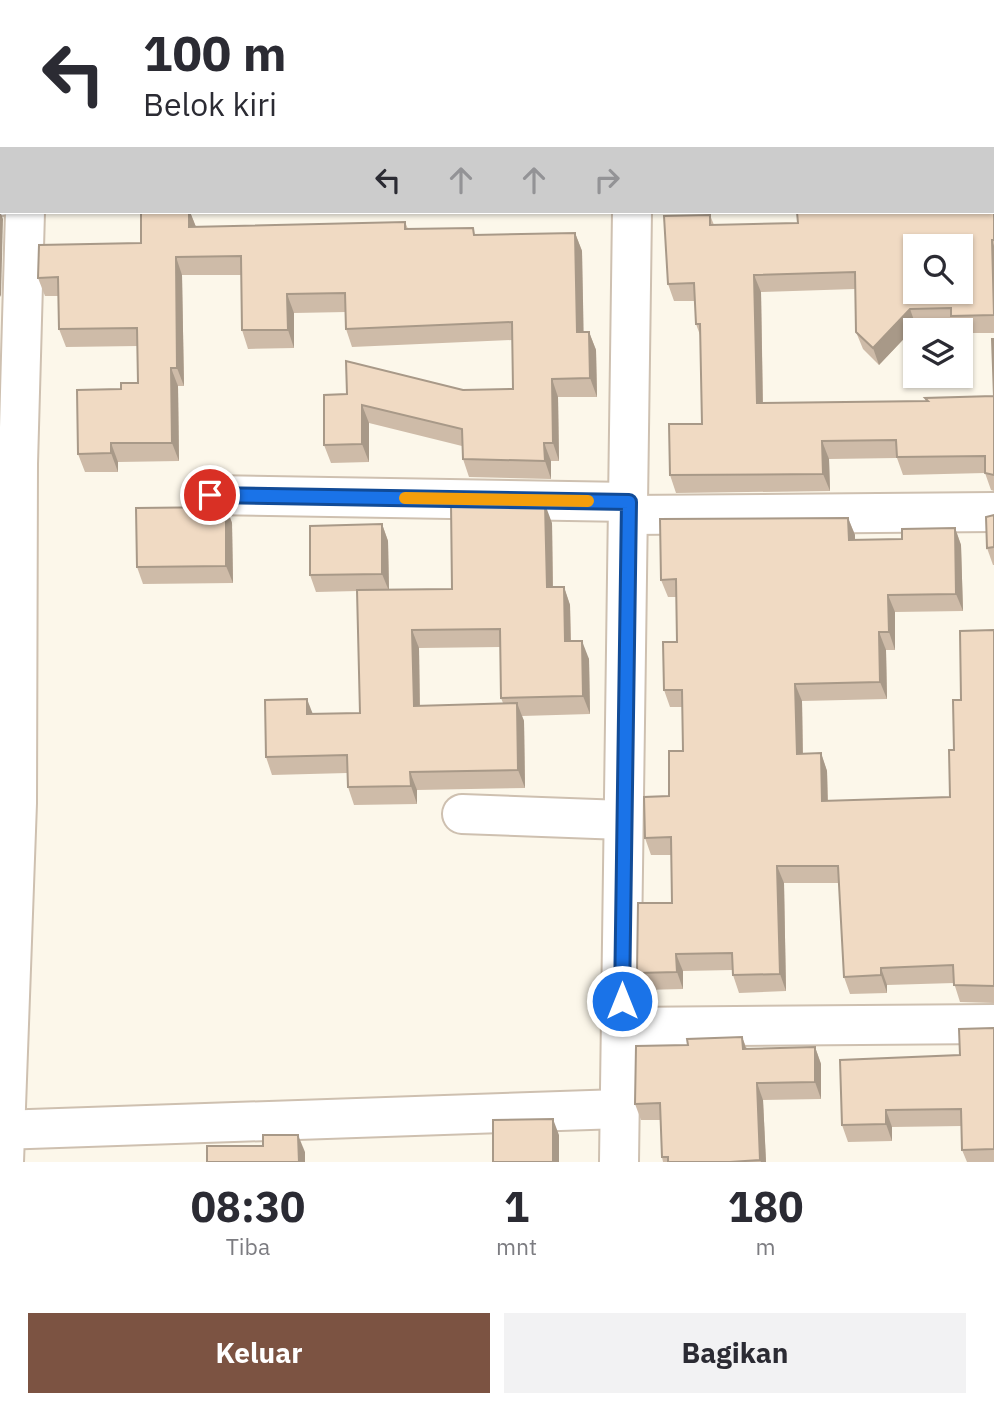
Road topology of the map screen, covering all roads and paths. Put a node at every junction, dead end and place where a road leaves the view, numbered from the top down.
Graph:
1 (25, 214) edge
2 (632, 214) edge
3 (210, 495) dead end
4 (629, 509) junction
5 (994, 512) edge
6 (8, 803) edge
7 (462, 814) dead end
8 (623, 820) junction
9 (994, 1024) edge
10 (621, 1027) junction
11 (620, 1109) junction
12 (3, 1141) edge
13 (619, 1162) edge

1 - 6 street
2 - 4 street
3 - 4 street
4 - 5 street
4 - 8 street
6 - 12 street
7 - 8 street
8 - 10 street
9 - 10 street
10 - 11 street
11 - 12 street
11 - 13 street

